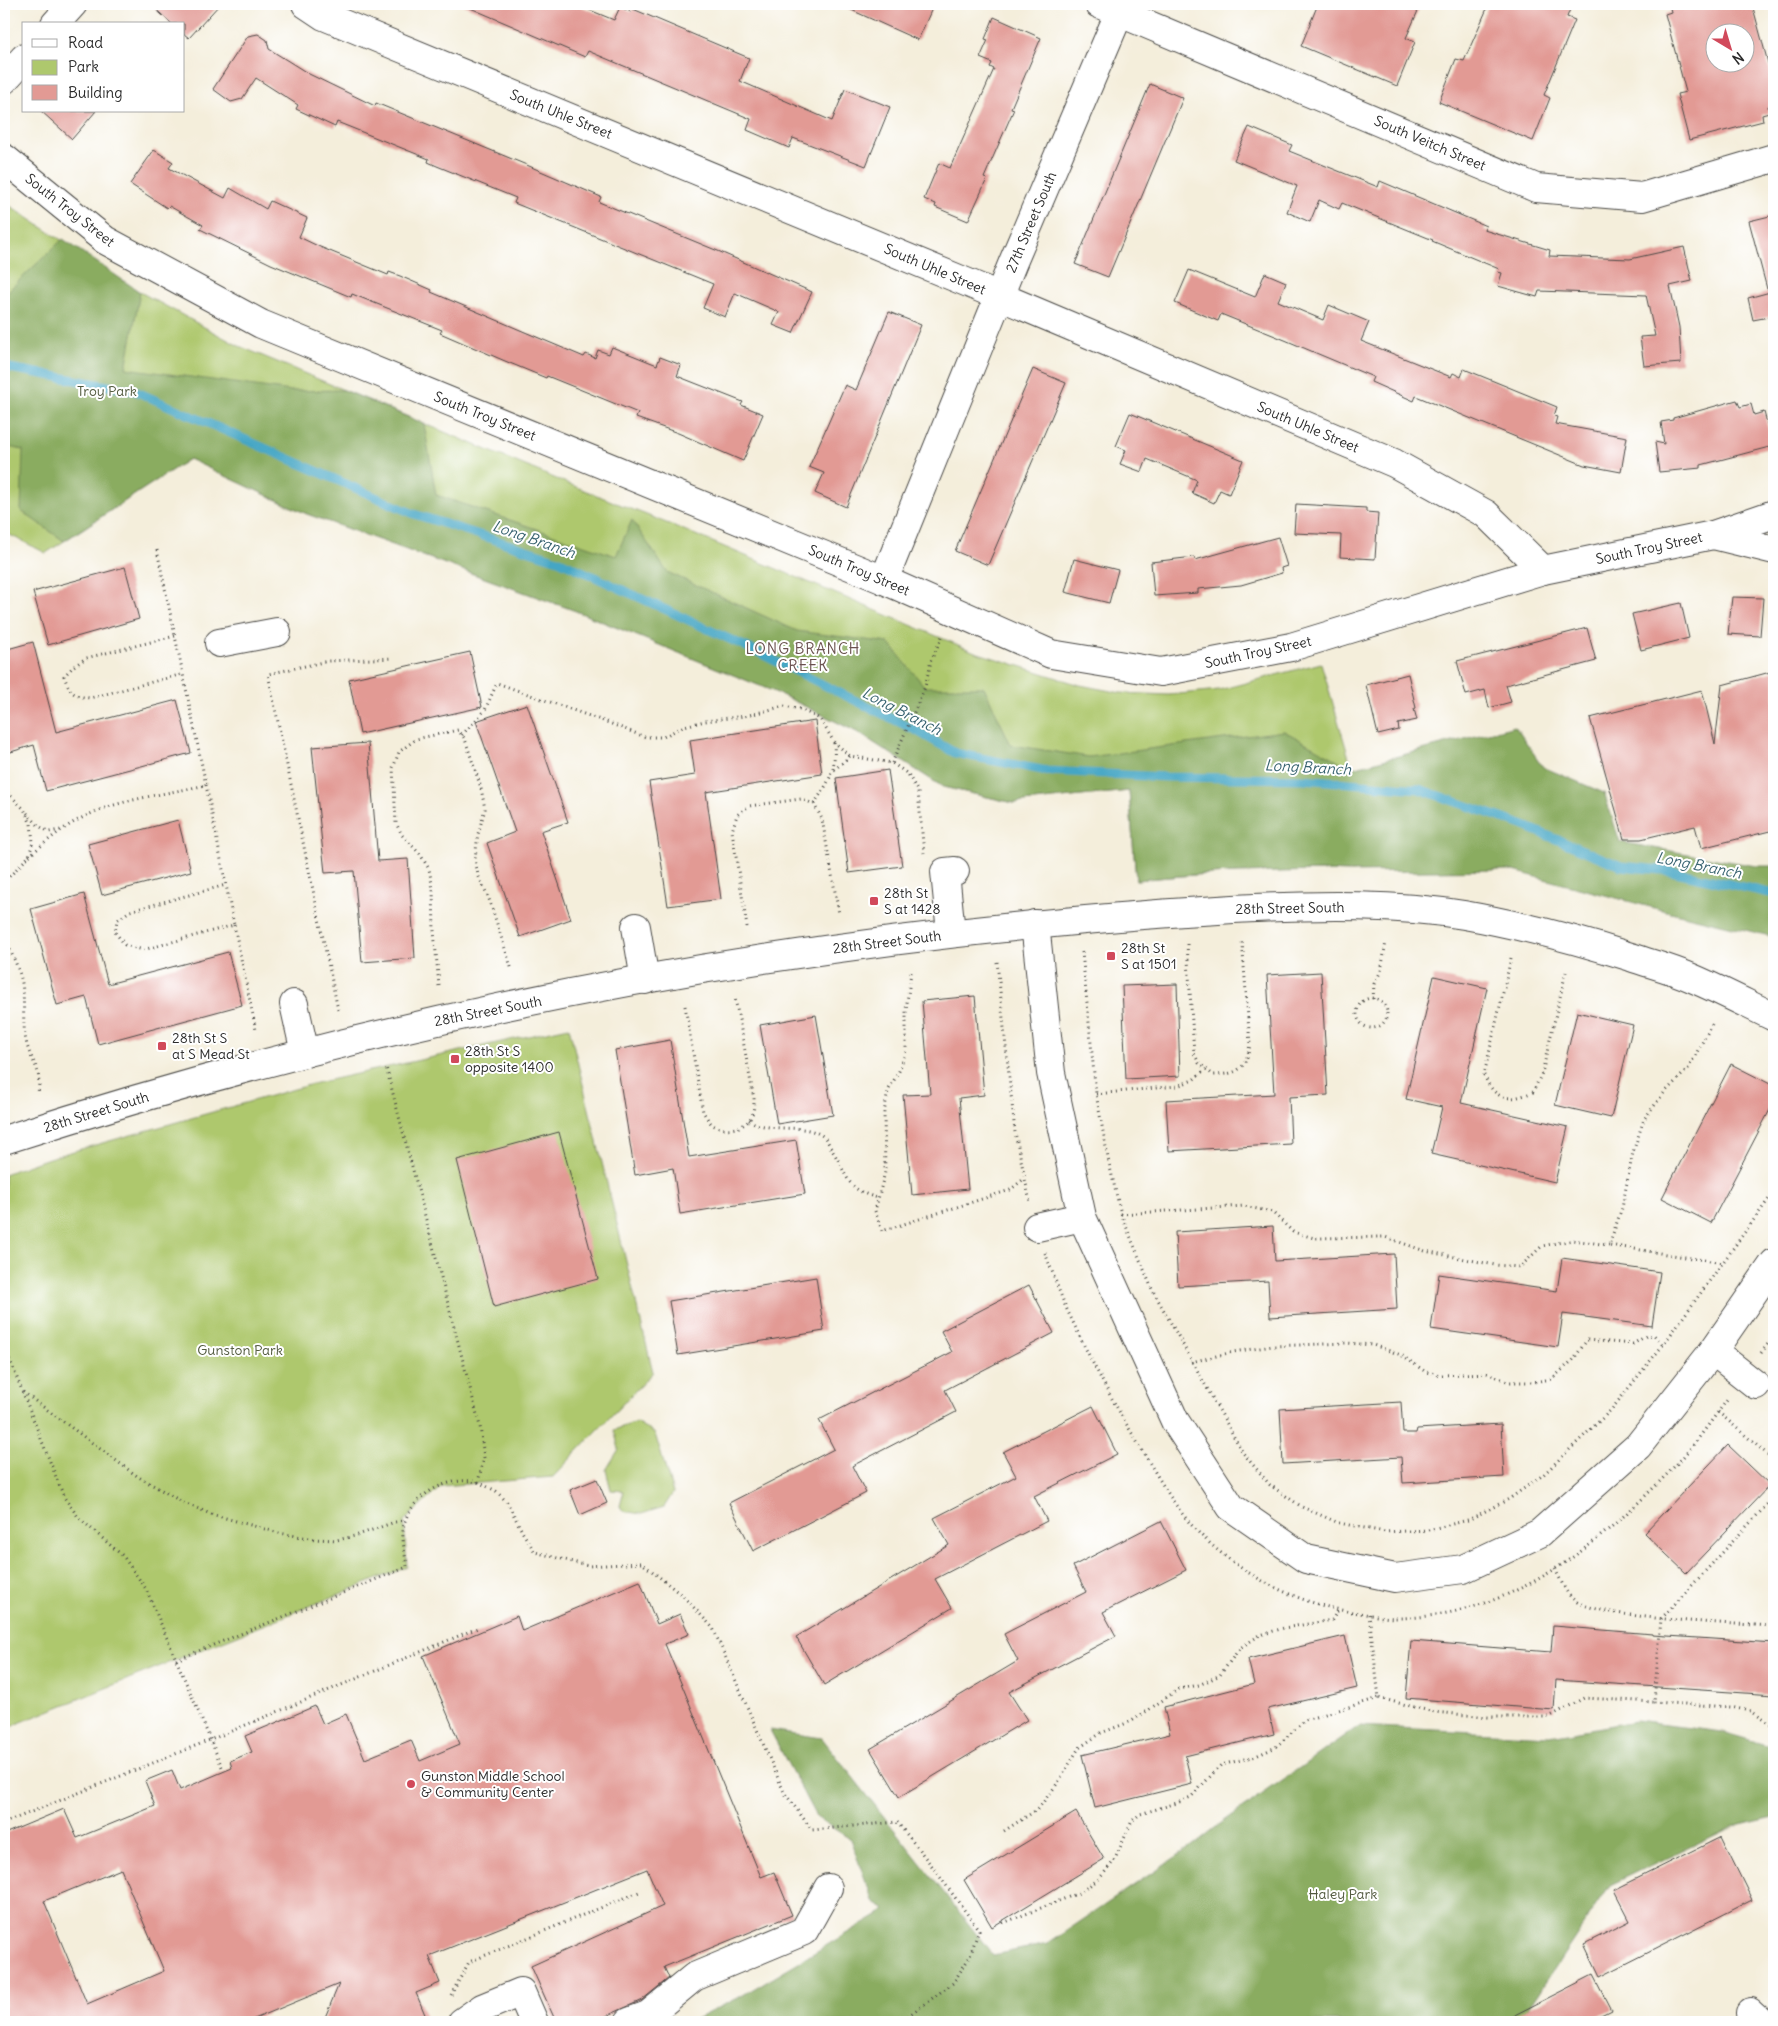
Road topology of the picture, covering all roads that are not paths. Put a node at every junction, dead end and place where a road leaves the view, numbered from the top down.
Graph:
1 (74, 4) edge
2 (306, 4) edge
3 (1114, 7) edge
4 (57, 22) edge
5 (22, 60) edge
6 (4, 80) edge
7 (4, 158) edge
8 (1774, 158) edge
9 (999, 296) junction
10 (1774, 514) edge
11 (1713, 535) junction
12 (1774, 550) edge
13 (1543, 570) junction
14 (884, 580) junction
15 (276, 632) dead end
16 (219, 643) dead end
17 (955, 871) dead end
18 (1035, 924) junction
19 (636, 927) dead end
20 (951, 933) junction
21 (645, 980) junction
22 (294, 1004) dead end
23 (1774, 1017) edge
24 (305, 1053) junction
25 (4, 1140) edge
26 (1082, 1217) junction
27 (1037, 1227) road end
28 (1774, 1263) edge
29 (1713, 1351) junction
30 (1751, 1381) road end
31 (828, 1888) dead end
32 (455, 2011) edge
33 (534, 2022) edge
34 (629, 2022) edge

1 - 4 street
2 - 9 street, South Uhle Street
3 - 8 street, South Veitch Street
3 - 9 street, 27th Street South
5 - 6 street
7 - 14 street, South Troy Street
9 - 13 street, South Uhle Street
9 - 14 street, 27th Street South
10 - 11 street, South Troy Street
11 - 12 street
11 - 13 street, South Troy Street
13 - 14 street, South Troy Street
15 - 16 street
17 - 20 street
18 - 20 street, 28th Street South
18 - 23 street, 28th Street South
18 - 26 street
19 - 21 street
20 - 21 street, 28th Street South
21 - 24 street, 28th Street South
22 - 24 street
24 - 25 street, 28th Street South
26 - 27 street
26 - 29 street
28 - 29 street
29 - 30 street
31 - 34 street
32 - 33 street

